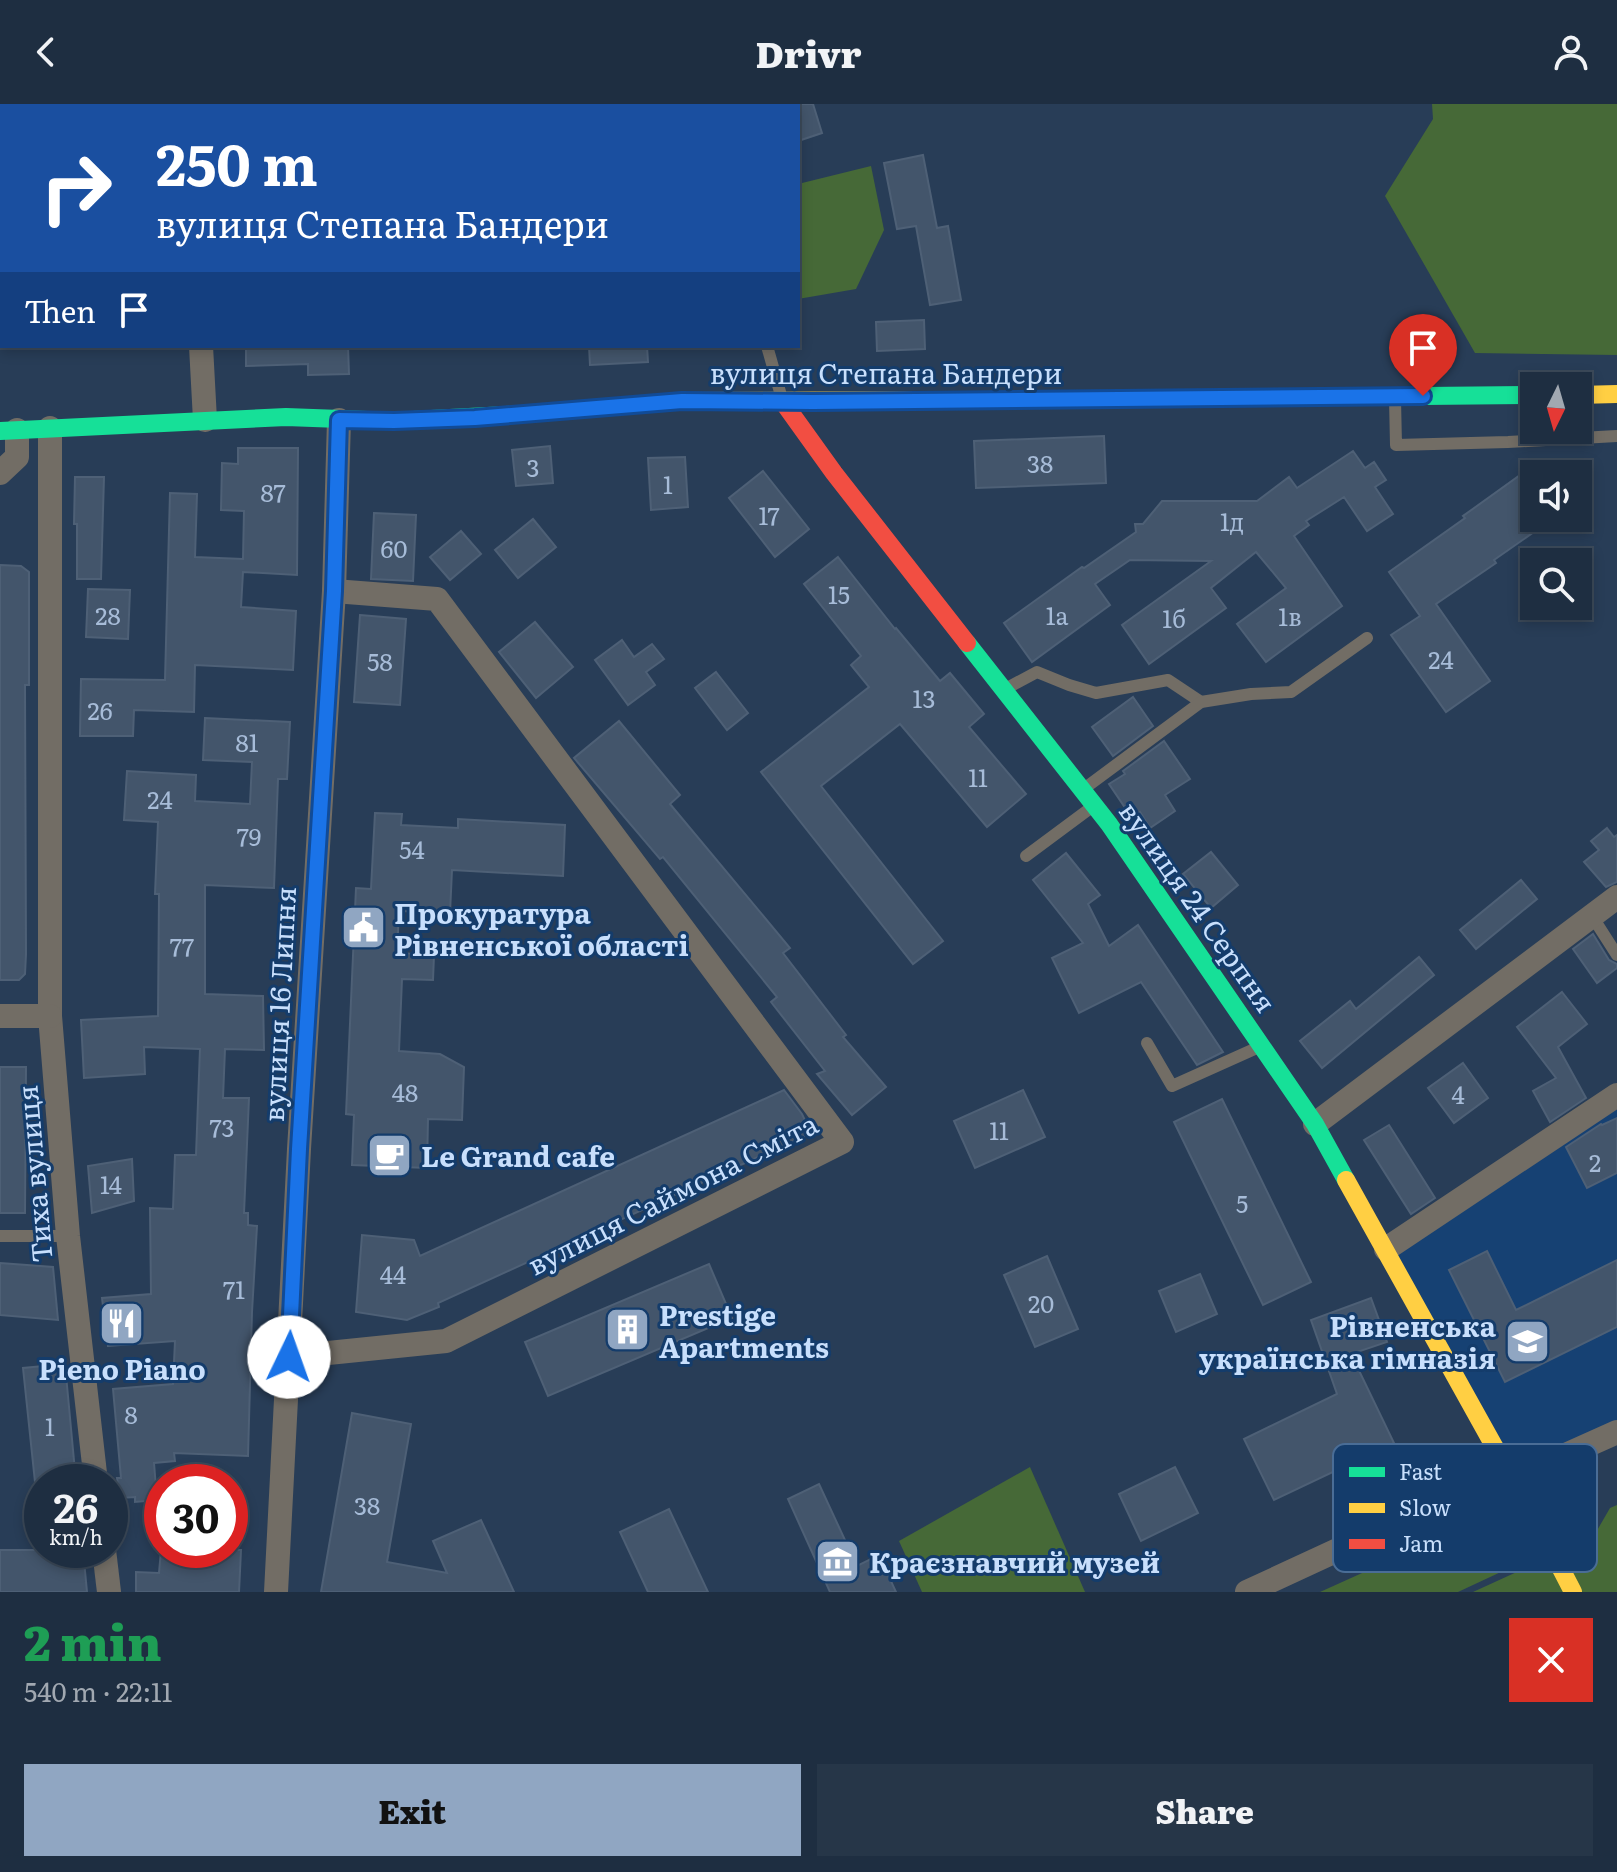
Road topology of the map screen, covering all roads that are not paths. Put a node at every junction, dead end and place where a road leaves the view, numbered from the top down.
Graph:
1 (201, 348) edge
2 (768, 348) edge
3 (1617, 394) edge
4 (1520, 395) edge
5 (1592, 395) edge
6 (1395, 396) junction
7 (783, 402) junction
8 (205, 420) junction
9 (339, 420) junction
10 (50, 428) junction
11 (8, 430) edge
12 (1617, 436) edge
13 (0, 473) edge
14 (334, 591) junction
15 (1367, 638) dead end
16 (1004, 690) junction
17 (1201, 702) junction
18 (1082, 790) junction
19 (1094, 805) junction
20 (1026, 856) dead end
21 (1617, 897) edge
22 (1592, 916) junction
23 (1617, 955) edge
24 (0, 1016) edge
25 (50, 1016) junction
26 (1147, 1043) dead end
27 (1262, 1046) junction
28 (1617, 1095) edge
29 (1315, 1124) junction
30 (0, 1236) edge
31 (68, 1236) junction
32 (1386, 1249) junction
33 (289, 1357) junction
34 (1617, 1432) edge
35 (1493, 1444) edge
36 (1590, 1444) edge
37 (94, 1464) edge
38 (1333, 1552) edge
39 (106, 1568) edge
40 (1562, 1572) edge
41 (109, 1592) edge
42 (276, 1592) edge
43 (1247, 1592) edge
44 (1573, 1592) edge

1 - 8 street
2 - 7 lane
3 - 5 main road
4 - 6 main road, вулиця Степана Бандери
6 - 7 main road, вулиця Степана Бандери
6 - 12 lane
7 - 9 main road, вулиця Степана Бандери
7 - 16 main road, вулиця 24 Серпня
8 - 9 main road, вулиця Степана Бандери
8 - 10 main road, вулиця Степана Бандери
9 - 14 street, вулиця 16 Липня
10 - 11 main road, вулиця Степана Бандери
10 - 25 street, Тиха вулиця
11 - 13 street
14 - 33 street, вулиця 16 Липня
14 - 33 street, вулиця Саймона Сміта
15 - 17 lane
16 - 17 lane
16 - 18 main road, вулиця 24 Серпня
17 - 18 lane
18 - 19 main road, вулиця 24 Серпня
19 - 20 lane
19 - 27 main road, вулиця 24 Серпня
21 - 22 street
22 - 23 lane
22 - 29 street
24 - 25 street
25 - 31 street, Тиха вулиця
26 - 27 lane
27 - 29 main road, вулиця 24 Серпня
28 - 32 street
29 - 32 main road, вулиця 24 Серпня
30 - 31 lane
31 - 37 street, Тиха вулиця
32 - 35 main road, вулиця 24 Серпня
33 - 42 street, вулиця 16 Липня
34 - 36 street
38 - 43 street
39 - 41 street
40 - 44 main road, вулиця 24 Серпня

